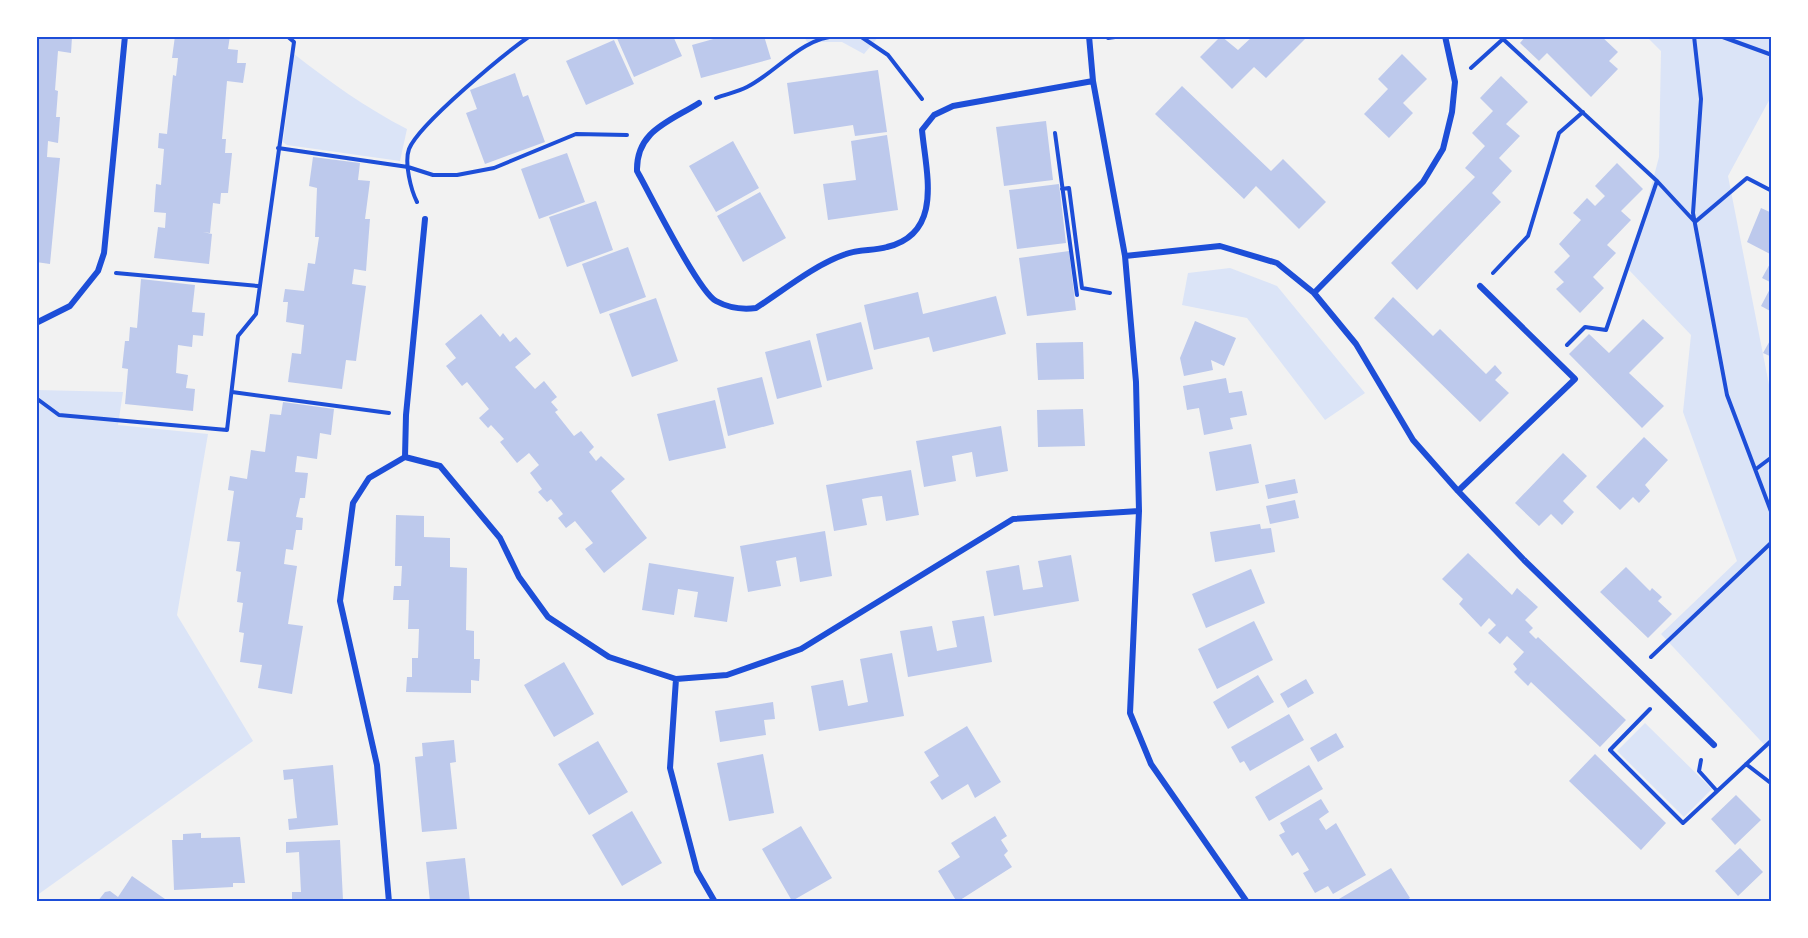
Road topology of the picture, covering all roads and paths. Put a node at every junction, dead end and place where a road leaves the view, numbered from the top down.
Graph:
1 (125, 36) edge
2 (287, 36) edge
3 (530, 36) edge
4 (837, 36) edge
5 (860, 36) edge
6 (1089, 36) edge
7 (1445, 36) edge
8 (1694, 36) edge
9 (1720, 36) edge
10 (1772, 55) edge
11 (1093, 81) junction
12 (1455, 82) junction
13 (699, 103) joint
14 (1582, 112) junction
15 (934, 115) junction
16 (1055, 133) dead end
17 (646, 136) junction
18 (278, 148) junction
19 (408, 167) junction
20 (1657, 182) junction
21 (1062, 189) junction
22 (1772, 191) edge
23 (425, 219) joint
24 (1695, 222) junction
25 (1125, 256) junction
26 (98, 271) junction
27 (258, 286) junction
28 (1480, 286) joint
29 (1314, 293) junction
30 (1077, 295) dead end
31 (1128, 297) junction
32 (36, 323) edge
33 (1554, 357) junction
34 (232, 392) junction
35 (36, 398) edge
36 (406, 415) junction
37 (405, 457) junction
38 (1772, 457) edge
39 (1755, 469) junction
40 (1458, 491) junction
41 (1139, 511) junction
42 (1772, 514) edge
43 (1772, 542) edge
44 (1638, 670) junction
45 (676, 679) junction
46 (1664, 695) junction
47 (1705, 736) junction
48 (1772, 740) edge
49 (1714, 745) dead end
50 (1746, 764) junction
51 (1772, 784) edge
52 (1717, 791) junction
53 (389, 902) edge
54 (715, 902) edge
55 (1247, 902) edge

1 - 26 street
2 - 18 path
3 - 19 path
4 - 13 path
5 - 15 path
6 - 11 street
7 - 12 street
8 - 24 path
9 - 10 path
11 - 15 street
11 - 25 street
12 - 14 path
12 - 29 street
13 - 17 street
14 - 20 path
14 - 28 path
15 - 17 street
16 - 21 path
17 - 19 path
18 - 19 path
18 - 27 path
19 - 23 path
20 - 24 path
20 - 33 path
21 - 30 path
21 - 31 path
22 - 24 path
23 - 36 street
24 - 39 path
25 - 29 street
25 - 31 street
26 - 27 path
26 - 32 street
27 - 34 path
28 - 33 street
29 - 40 street
31 - 41 street
33 - 40 street
34 - 35 path
34 - 36 path
36 - 37 street
37 - 45 street
37 - 53 street
38 - 39 path
39 - 42 path
40 - 44 street
41 - 45 street
41 - 55 street
43 - 44 path
44 - 46 street
45 - 54 street
46 - 47 street
46 - 52 path
47 - 49 street
47 - 52 path
48 - 50 path
50 - 51 path
50 - 52 path

